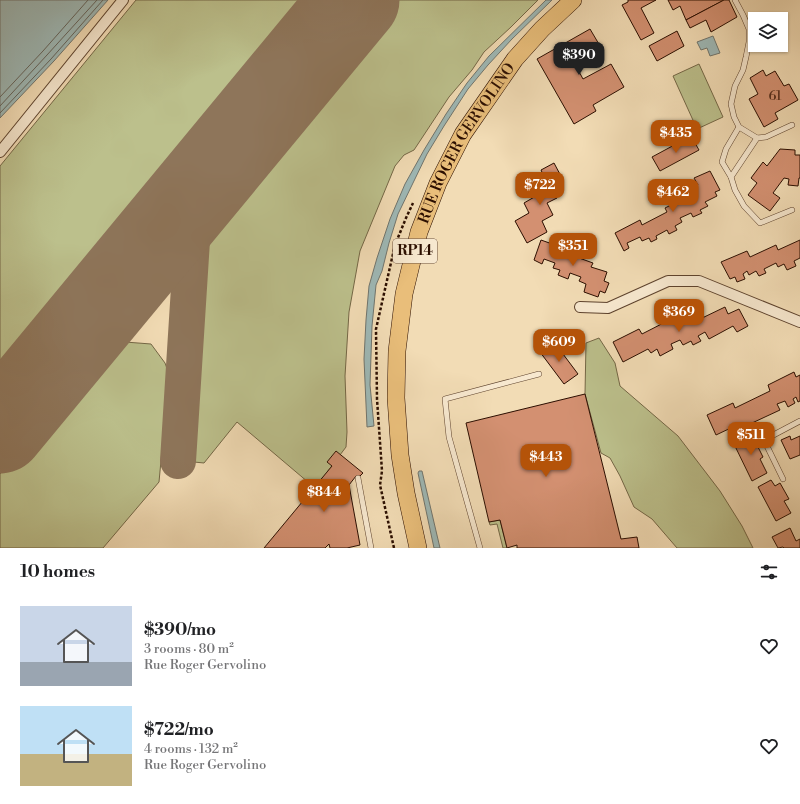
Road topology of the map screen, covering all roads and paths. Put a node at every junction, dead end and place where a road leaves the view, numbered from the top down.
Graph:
1 (123, 0) edge
2 (574, 0) edge
3 (735, 0) edge
4 (792, 125) dead end
5 (739, 127) junction
6 (757, 138) junction
7 (0, 152) edge
8 (731, 177) junction
9 (792, 210) dead end
10 (580, 307) dead end
11 (800, 322) edge
12 (539, 374) dead end
13 (800, 421) edge
14 (358, 478) dead end
15 (783, 479) dead end
16 (371, 548) edge
17 (418, 548) edge
18 (480, 548) edge

1 - 7 street
2 - 17 main road, RUE ROGER GERVOLINO / RP14
3 - 5 lane
4 - 6 lane
5 - 6 lane
5 - 8 lane
6 - 8 lane
8 - 9 lane
10 - 11 street
12 - 18 lane
13 - 15 lane
14 - 16 lane

